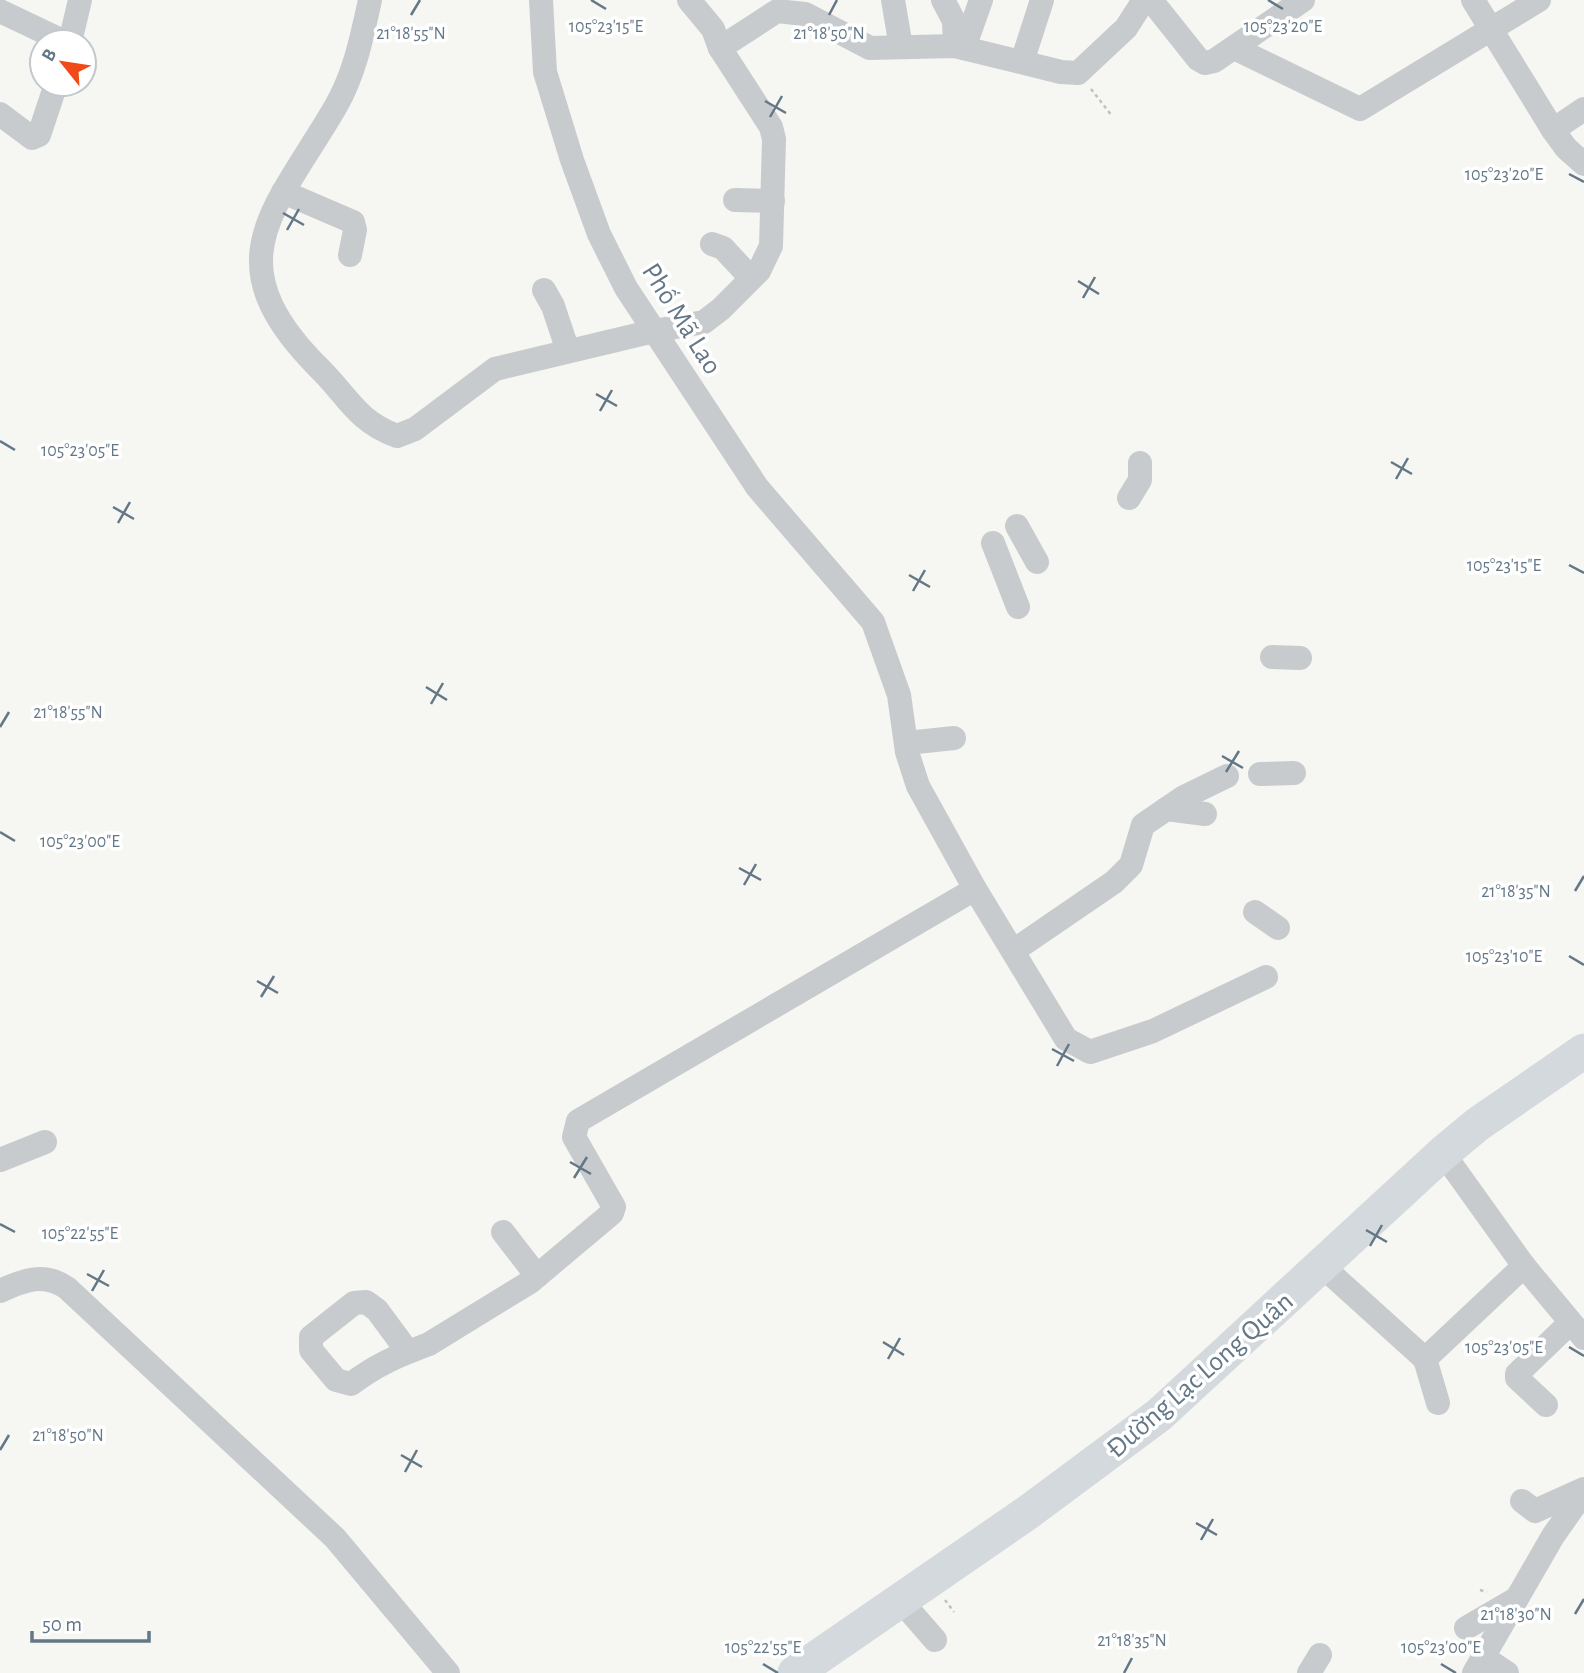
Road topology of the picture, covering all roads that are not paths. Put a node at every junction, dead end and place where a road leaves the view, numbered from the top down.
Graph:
1 (80, 0) edge
2 (370, 0) edge
3 (541, 0) edge
4 (689, 0) edge
5 (893, 0) edge
6 (943, 0) edge
7 (981, 0) edge
8 (1042, 0) edge
9 (1144, 0) edge
10 (1151, 0) edge
11 (1303, 0) edge
12 (1473, 0) edge
13 (1539, 0) edge
14 (778, 5) edge
15 (0, 10) edge
16 (38, 28) edge
17 (71, 28) edge
18 (1491, 29) junction
19 (901, 47) junction
20 (959, 47) junction
21 (720, 48) junction
22 (1234, 48) junction
23 (1022, 62) junction
24 (51, 98) edge
25 (1584, 110) edge
26 (0, 114) edge
27 (1553, 130) junction
28 (1584, 164) edge
29 (283, 192) junction
30 (735, 200) dead end
31 (773, 201) junction
32 (712, 244) dead end
33 (350, 255) dead end
34 (751, 278) junction
35 (544, 290) dead end
36 (654, 331) junction
37 (568, 351) junction
38 (1140, 463) dead end
39 (1129, 498) dead end
40 (1017, 526) dead end
41 (993, 543) dead end
42 (1037, 562) dead end
43 (1009, 605) dead end
44 (1272, 657) dead end
45 (1300, 658) dead end
46 (954, 738) dead end
47 (906, 743) junction
48 (1294, 772) dead end
49 (1260, 775) dead end
50 (1227, 776) dead end
51 (1166, 809) junction
52 (1205, 814) dead end
53 (975, 889) junction
54 (1255, 912) dead end
55 (1278, 928) dead end
56 (1013, 951) junction
57 (1266, 977) dead end
58 (1584, 1051) edge
59 (45, 1142) dead end
60 (1443, 1153) junction
61 (0, 1160) edge
62 (503, 1233) dead end
63 (1321, 1265) junction
64 (1524, 1266) junction
65 (537, 1276) junction
66 (0, 1291) edge
67 (1578, 1326) edge
68 (408, 1352) dead end
69 (1425, 1359) junction
70 (1438, 1403) dead end
71 (1546, 1405) dead end
72 (1584, 1490) edge
73 (1522, 1501) dead end
74 (1516, 1599) junction
75 (901, 1601) junction
76 (1466, 1628) dead end
77 (935, 1640) dead end
78 (1477, 1657) edge
79 (448, 1673) edge
80 (795, 1673) edge
81 (1507, 1673) edge

1 - 17 street
2 - 29 street
3 - 36 street, Phố Mã Lao
4 - 21 street
5 - 19 street
6 - 20 street
7 - 20 street
8 - 23 street
9 - 23 street
10 - 22 street
11 - 22 street
12 - 18 street
13 - 18 street
14 - 19 street
14 - 21 street
15 - 16 street
18 - 22 street
18 - 27 street
19 - 20 street
20 - 23 street
21 - 31 street
24 - 26 street
25 - 27 street
27 - 28 street
29 - 33 street
29 - 37 street
30 - 31 street
31 - 34 street
32 - 34 street
34 - 36 street
35 - 37 street
36 - 37 street
36 - 47 street, Phố Mã Lao
38 - 39 street
40 - 42 street
41 - 43 street
44 - 45 street
46 - 47 street
47 - 53 street
48 - 49 street
50 - 51 street
51 - 52 street
51 - 56 street
53 - 56 street
53 - 65 street
54 - 55 street
56 - 57 street
58 - 60 highway, Đường Lạc Long Quân
59 - 61 street
60 - 63 highway, Đường Lạc Long Quân
60 - 64 street
62 - 65 street
63 - 69 street
63 - 75 highway, Đường Lạc Long Quân
64 - 67 street
64 - 69 street
65 - 68 street
66 - 79 street
67 - 71 street
69 - 70 street
72 - 73 street
72 - 74 street
74 - 76 street
74 - 78 street
75 - 77 street
75 - 80 highway, Đường Lạc Long Quân
78 - 81 street

